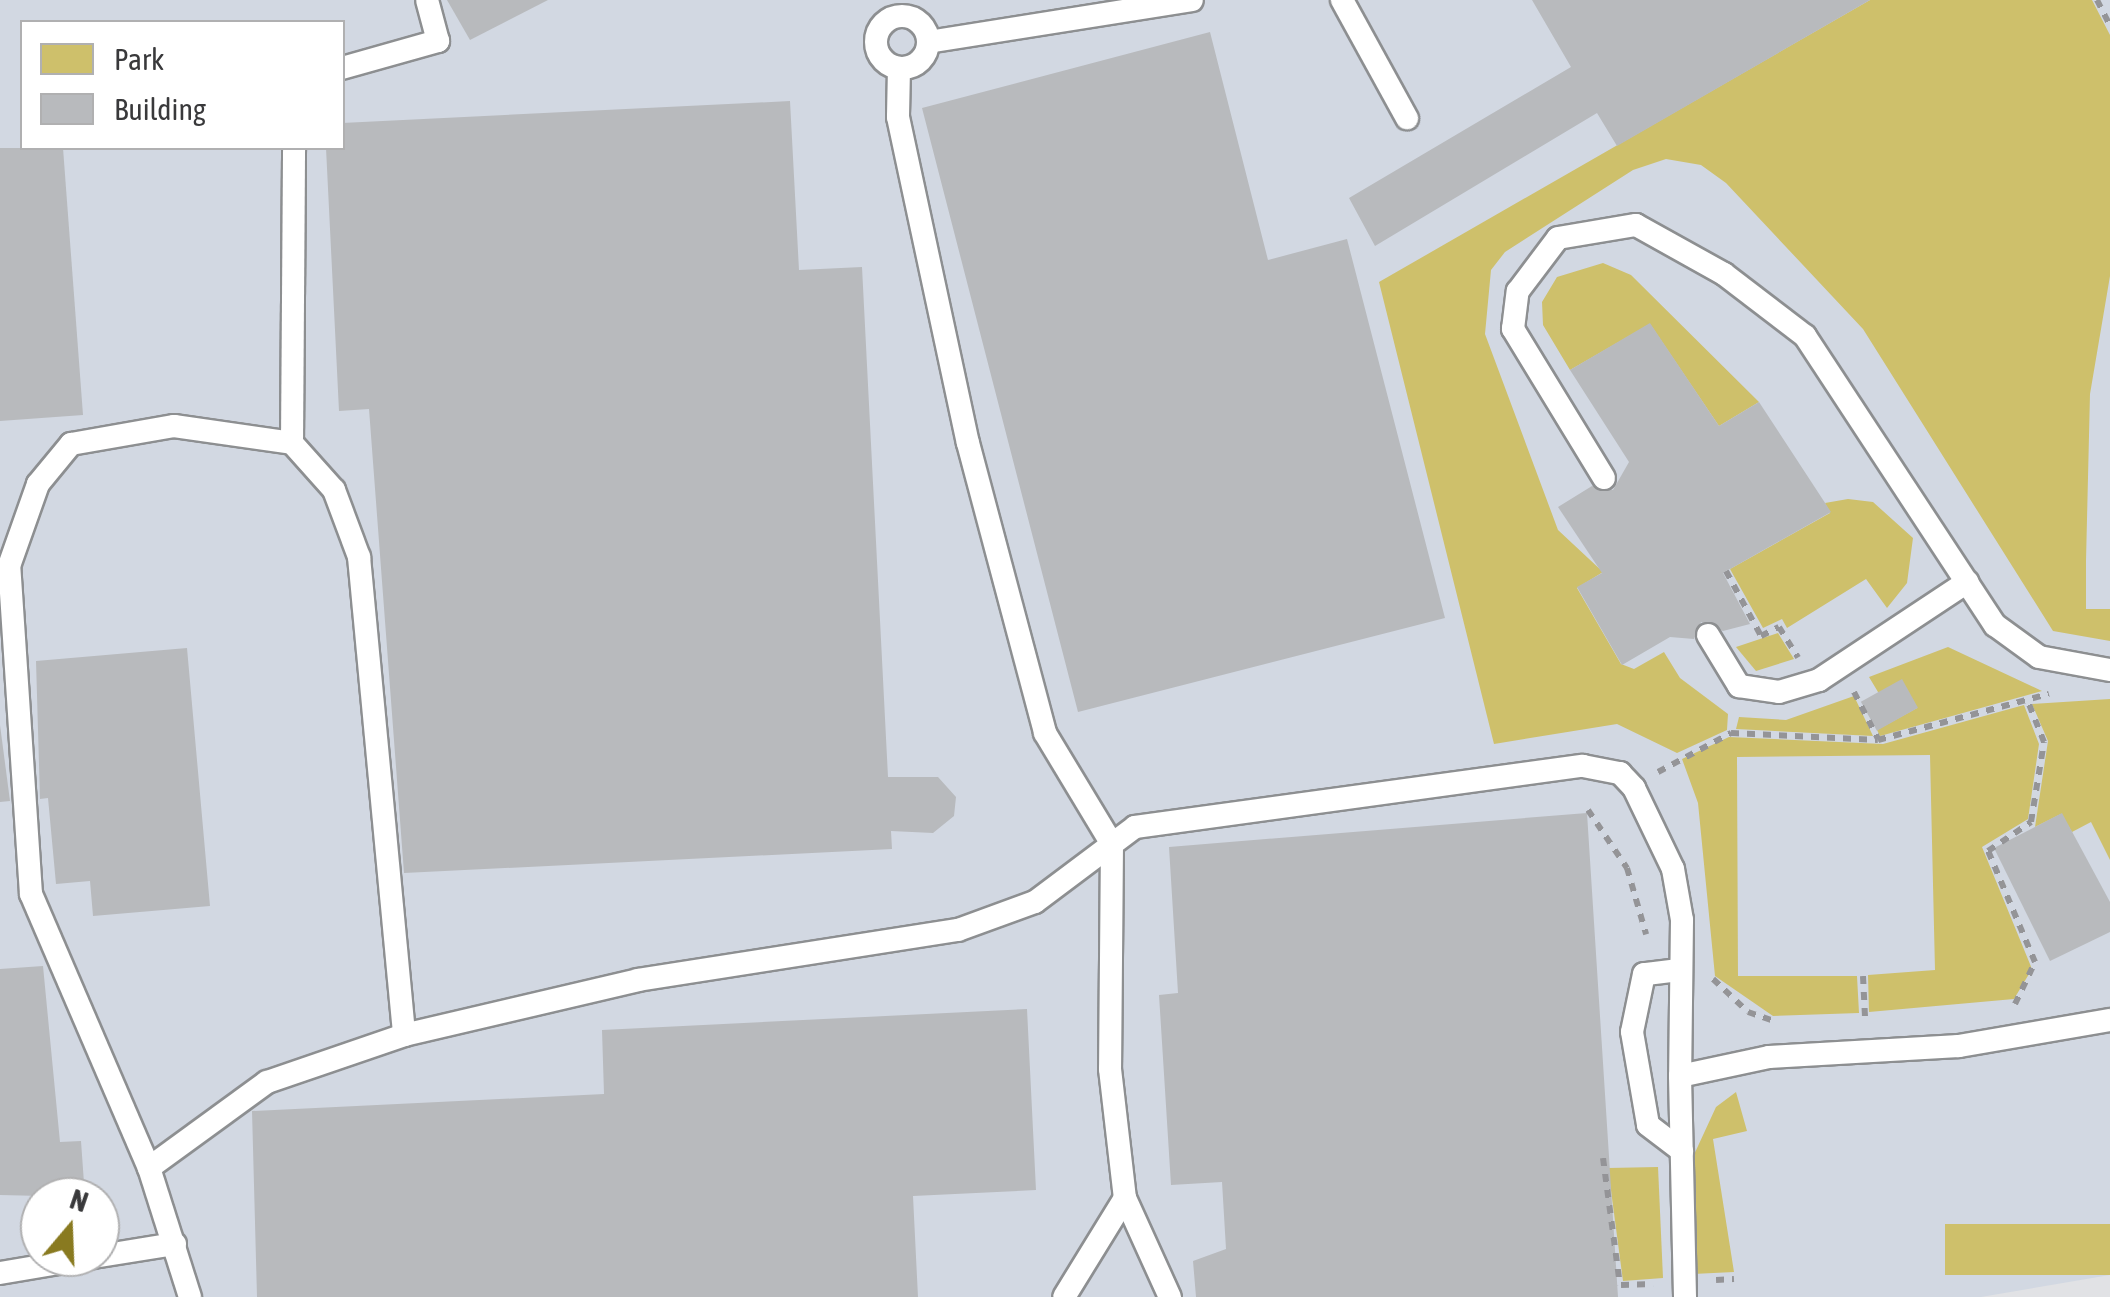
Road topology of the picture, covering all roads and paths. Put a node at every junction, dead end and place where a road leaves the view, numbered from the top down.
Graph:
1 (427, 0) edge
2 (1192, 0) edge
3 (1342, 0) edge
4 (2097, 0) edge
5 (921, 10) edge
6 (2110, 24) edge
7 (928, 42) junction
8 (345, 67) edge
9 (898, 68) junction
10 (1407, 118) dead end
11 (294, 150) edge
12 (292, 442) junction
13 (1604, 478) dead end
14 (1726, 571) dead end
15 (1966, 582) junction
16 (1708, 635) dead end
17 (1841, 666) junction
18 (2110, 670) edge
19 (1814, 681) junction
20 (2062, 694) dead end
21 (2027, 699) junction
22 (1731, 733) dead end
23 (1878, 740) junction
24 (1112, 844) junction
25 (1679, 970) junction
26 (1863, 976) dead end
27 (1722, 985) dead end
28 (2010, 1008) dead end
29 (1883, 1016) dead end
30 (1865, 1017) junction
31 (1846, 1018) dead end
32 (1791, 1020) dead end
33 (2110, 1020) edge
34 (404, 1036) junction
35 (1680, 1076) junction
36 (1682, 1150) junction
37 (1602, 1158) dead end
38 (149, 1168) junction
39 (1125, 1198) junction
40 (175, 1244) junction
41 (120, 1253) edge
42 (1620, 1285) dead end
43 (190, 1297) edge
44 (1064, 1297) edge
45 (1170, 1297) edge
46 (1685, 1297) edge

1 - 8 lane
2 - 7 lane
3 - 10 lane
4 - 6 path
5 - 7 lane
5 - 9 lane
7 - 9 lane
9 - 24 lane
11 - 12 lane
12 - 34 lane
12 - 38 lane
13 - 15 lane
14 - 19 path
15 - 17 lane
15 - 18 lane
16 - 19 lane
17 - 19 lane
17 - 23 path
20 - 21 path
21 - 23 path
21 - 28 path
22 - 23 path
24 - 25 lane
24 - 34 lane
24 - 39 lane
25 - 35 lane
25 - 36 lane
26 - 30 path
27 - 32 path
29 - 30 path
30 - 31 path
33 - 35 lane
34 - 38 lane
35 - 36 lane
36 - 46 lane
37 - 42 path
38 - 40 lane
39 - 44 lane
39 - 45 lane
40 - 41 lane
40 - 43 lane

